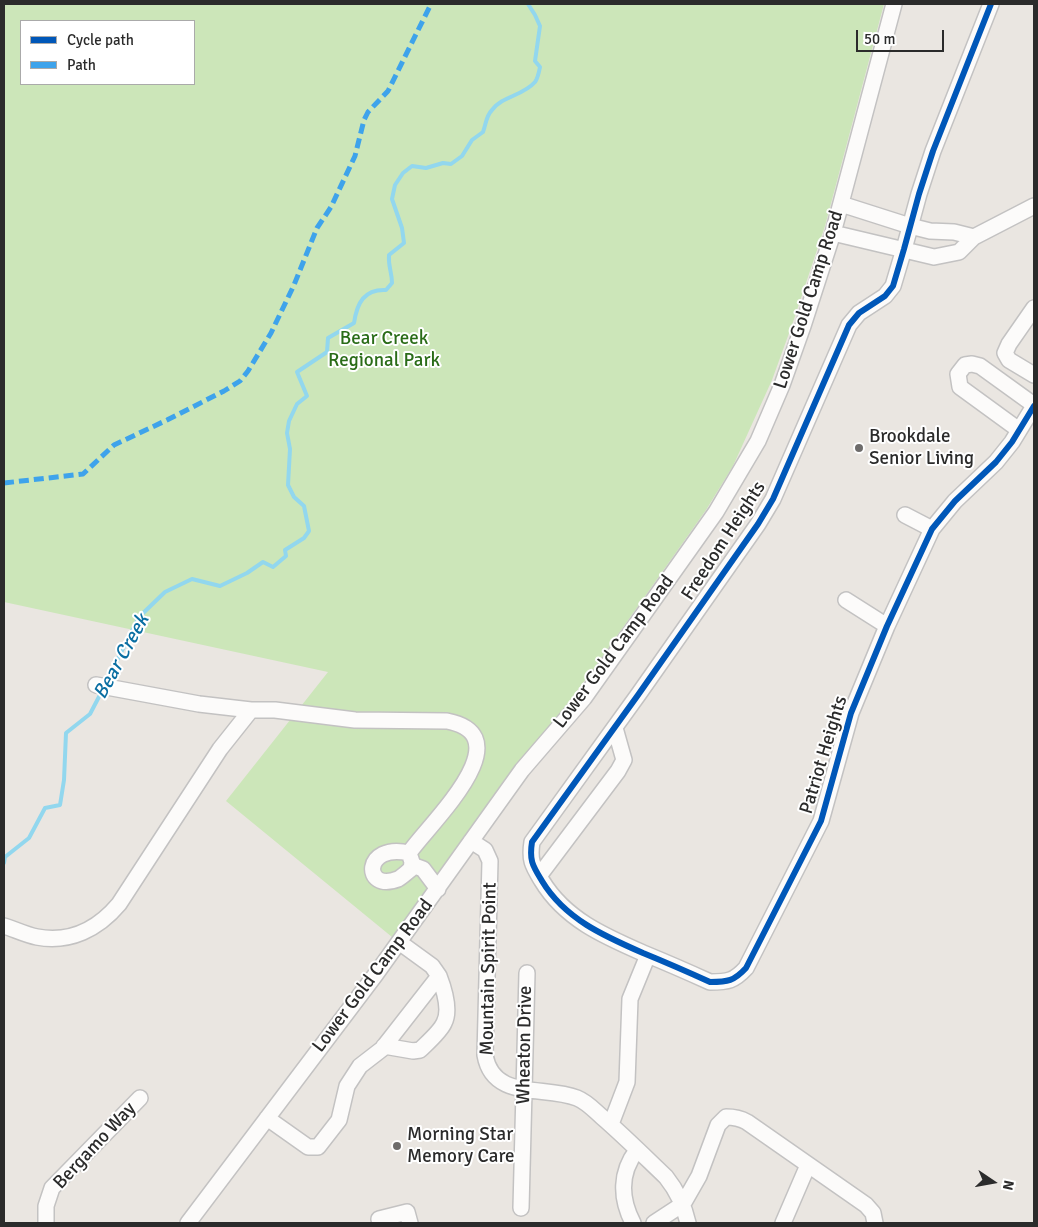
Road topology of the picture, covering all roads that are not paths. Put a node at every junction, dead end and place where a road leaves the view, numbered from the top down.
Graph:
1 (894, 4) edge
2 (991, 4) edge
3 (841, 204) junction
4 (1034, 206) edge
5 (887, 219) junction
6 (910, 226) junction
7 (833, 232) junction
8 (974, 237) junction
9 (879, 243) junction
10 (904, 249) junction
11 (1034, 308) edge
12 (1034, 375) edge
13 (1034, 406) edge
14 (1019, 430) junction
15 (905, 514) dead end
16 (932, 529) junction
17 (846, 600) dead end
18 (887, 626) junction
19 (96, 685) dead end
20 (251, 710) junction
21 (615, 728) junction
22 (471, 841) junction
23 (539, 876) junction
24 (438, 889) junction
25 (4, 926) edge
26 (399, 942) junction
27 (643, 952) junction
28 (527, 973) dead end
29 (439, 976) junction
30 (384, 1046) junction
31 (525, 1090) junction
32 (140, 1098) dead end
33 (267, 1118) junction
34 (611, 1124) junction
35 (637, 1150) junction
36 (808, 1165) junction
37 (683, 1204) junction
38 (522, 1208) dead end
39 (46, 1223) edge
40 (188, 1223) edge
41 (380, 1223) edge
42 (410, 1223) edge
43 (633, 1223) edge
44 (654, 1223) edge
45 (688, 1223) edge
46 (783, 1223) edge
47 (875, 1223) edge

1 - 3 street, Lower Gold Camp Road
2 - 6 street, Freedom Heights
3 - 5 street
3 - 7 street, Lower Gold Camp Road
4 - 8 street
5 - 6 street
5 - 9 street
6 - 8 street
6 - 10 street, Freedom Heights
7 - 9 street
7 - 22 street, Lower Gold Camp Road
8 - 10 street
9 - 10 street
10 - 21 street, Freedom Heights
11 - 12 street
13 - 14 street, Patriot Heights
13 - 14 street
14 - 16 street, Patriot Heights
15 - 16 street
16 - 18 street, Patriot Heights
17 - 18 street
18 - 27 street, Patriot Heights
19 - 20 street
20 - 24 street
20 - 25 street
21 - 23 street
21 - 23 street, Freedom Heights
22 - 24 street, Lower Gold Camp Road
22 - 31 street, Mountain Spirit Point
23 - 27 street, Freedom Heights
24 - 26 street, Lower Gold Camp Road
26 - 29 street
26 - 33 street, Lower Gold Camp Road
27 - 34 street
28 - 31 street, Wheaton Drive
29 - 30 street
29 - 30 street
30 - 33 street
31 - 34 street, Mountain Spirit Point
31 - 38 street, Wheaton Drive
32 - 39 street, Bergamo Way
33 - 40 street, Lower Gold Camp Road
34 - 35 street, Mountain Spirit Point
35 - 37 street, Mountain Spirit Point
35 - 43 street
36 - 37 street
36 - 46 street
36 - 47 street
37 - 44 street
37 - 45 street, Mountain Spirit Point
41 - 42 street

